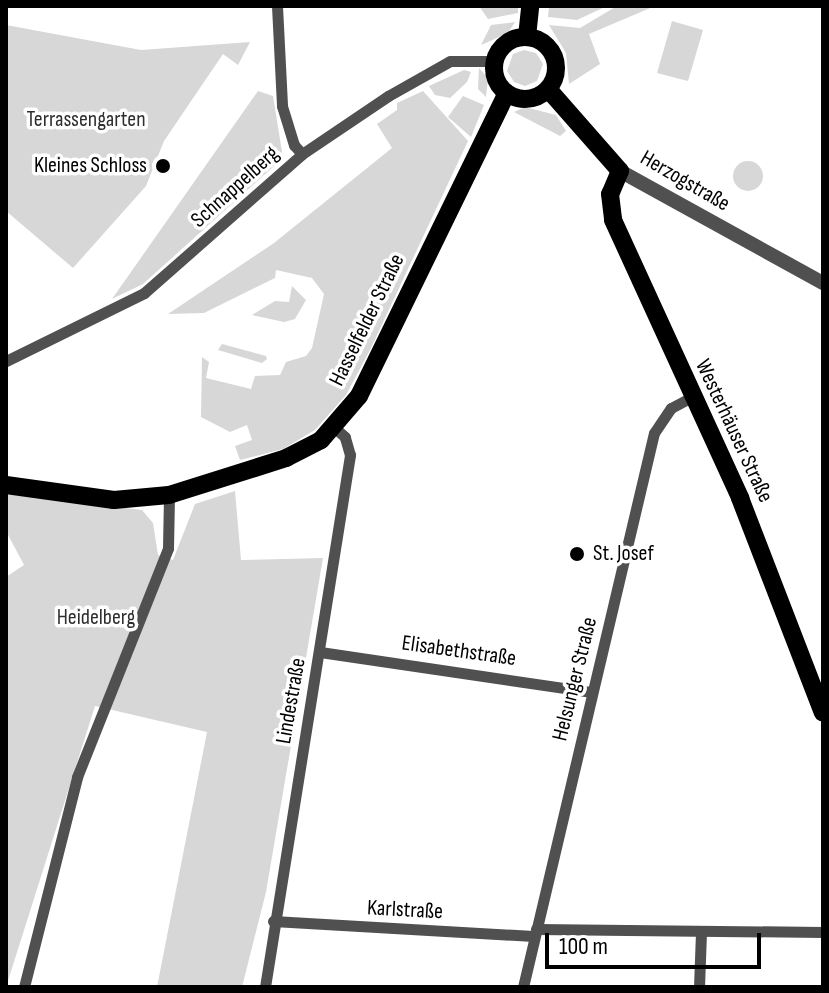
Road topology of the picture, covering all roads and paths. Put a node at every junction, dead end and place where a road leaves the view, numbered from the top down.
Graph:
1 (277, 6) edge
2 (530, 6) edge
3 (527, 37) junction
4 (495, 61) junction
5 (548, 89) junction
6 (507, 93) junction
7 (302, 154) junction
8 (620, 171) junction
9 (823, 283) edge
10 (6, 361) edge
11 (692, 397) junction
12 (335, 428) junction
13 (6, 485) edge
14 (169, 495) junction
15 (320, 652) junction
16 (592, 692) junction
17 (823, 713) edge
18 (273, 921) junction
19 (701, 932) junction
20 (823, 932) edge
21 (535, 933) junction
22 (24, 987) edge
23 (265, 987) edge
24 (523, 987) edge
25 (699, 987) edge

1 - 7 street
2 - 3 main road
3 - 4 main road
3 - 5 main road
4 - 6 main road
4 - 7 street, Schnappelberg
5 - 6 main road
5 - 8 main road, Herzogstraße
6 - 12 main road, Hasselfelder Straße
7 - 10 street, Schnappelberg
8 - 9 street, Herzogstraße
8 - 11 main road, Westerhäuser Straße
11 - 16 street, Helsunger Straße
11 - 17 main road, Westerhäuser Straße
12 - 14 main road, Hasselfelder Straße
12 - 15 street, Lindestraße
13 - 14 main road, Hasselfelder Straße
14 - 22 street
15 - 16 street, Elisabethstraße
15 - 18 street, Lindestraße
16 - 21 street, Helsunger Straße
18 - 21 street, Karlstraße
18 - 23 street, Lindestraße
19 - 20 street, Karlstraße
19 - 21 street, Karlstraße
19 - 25 street
21 - 24 street, Helsunger Straße

